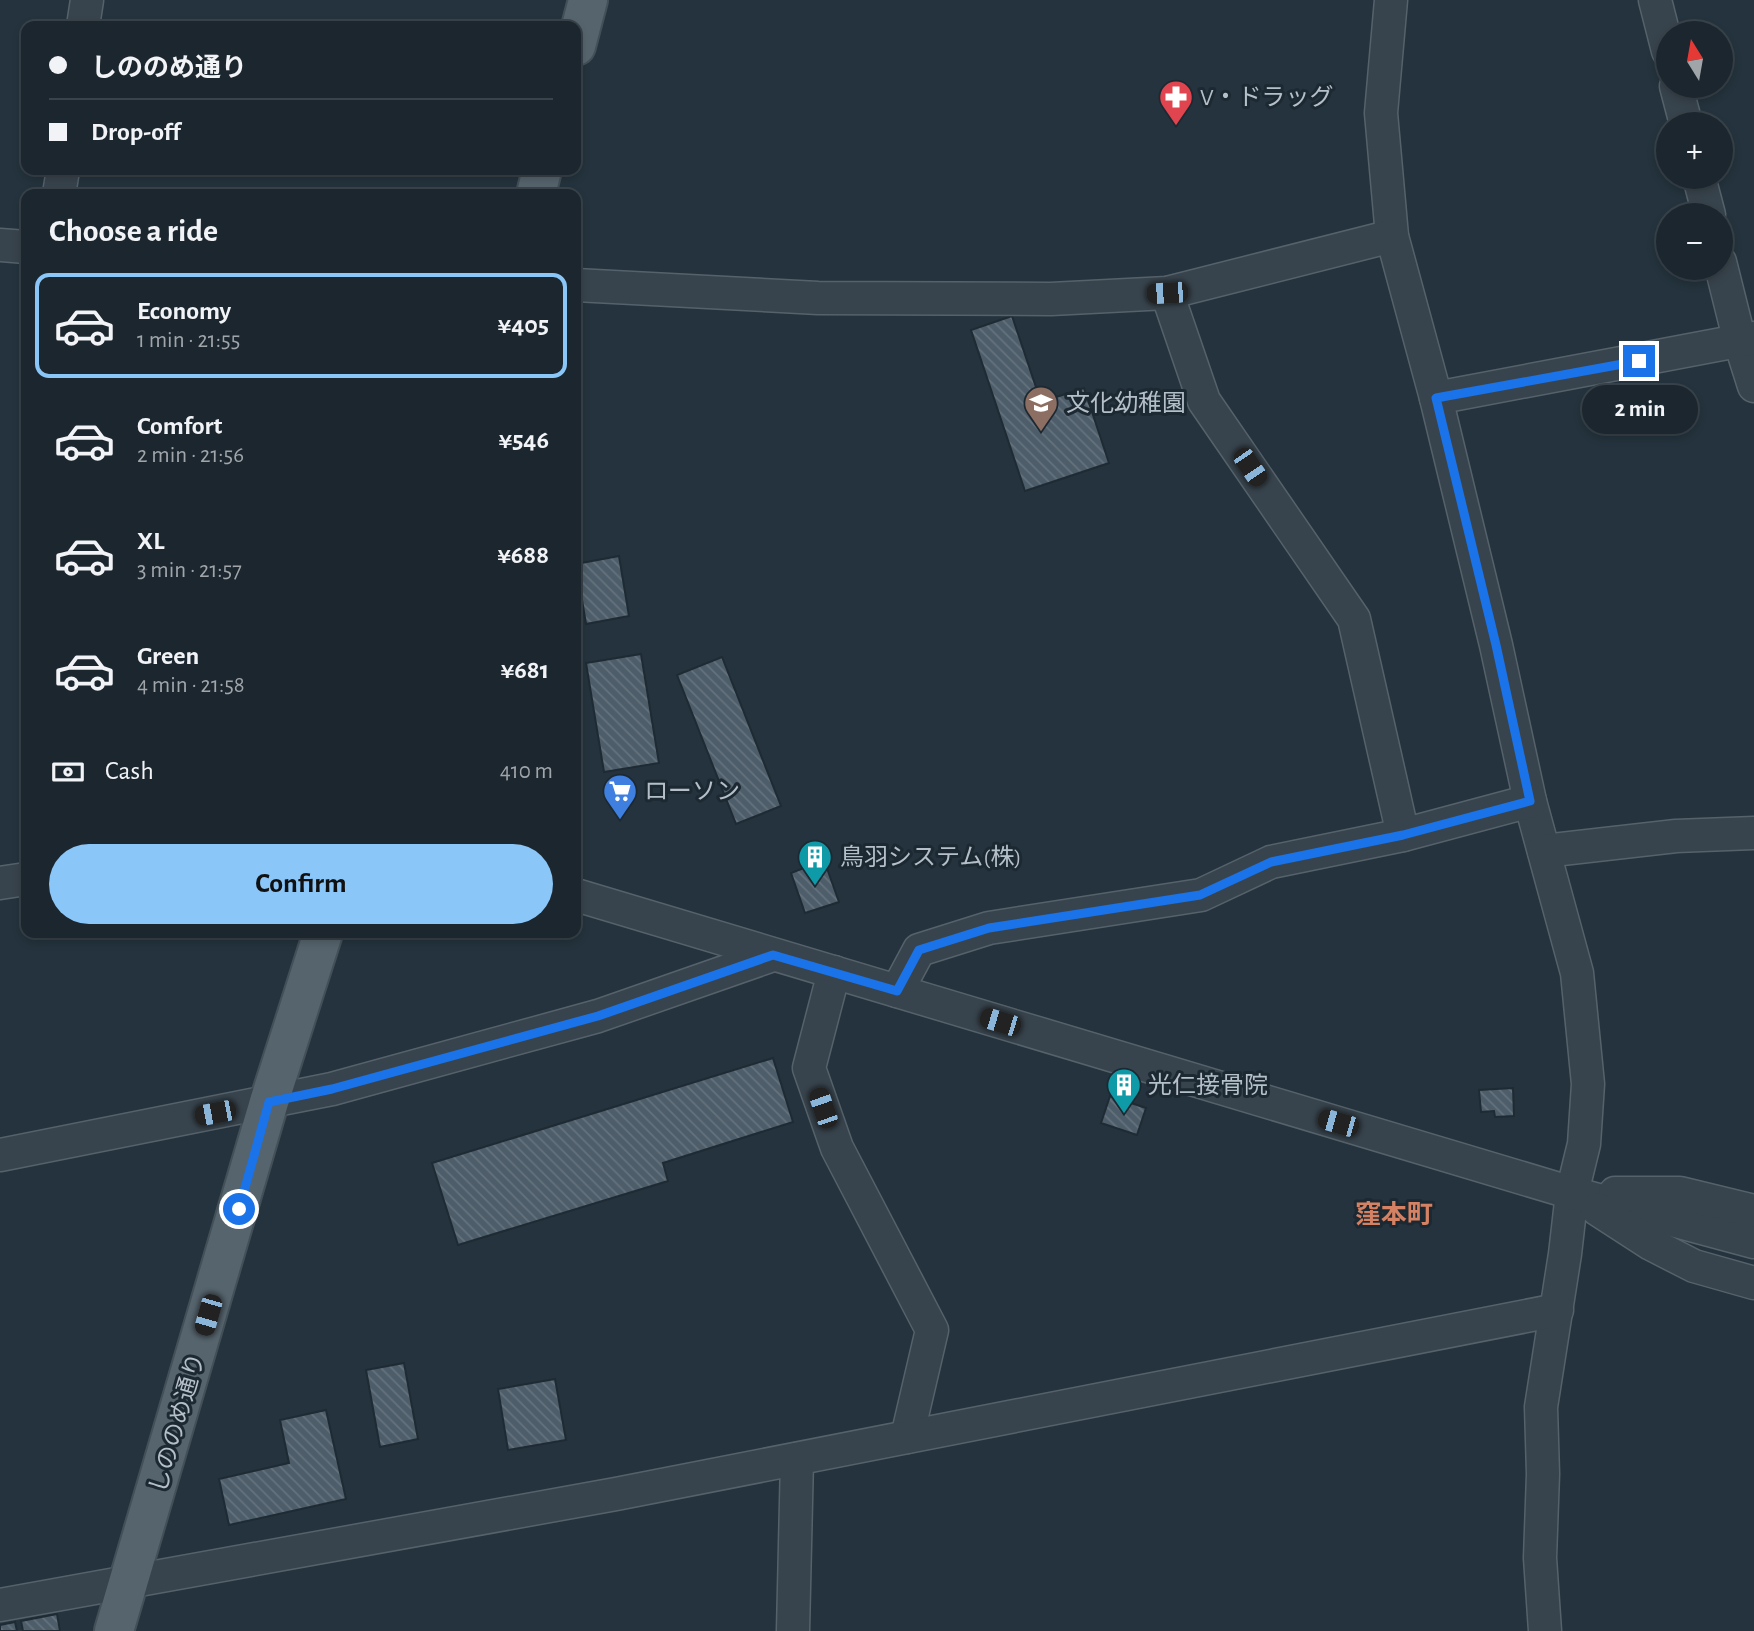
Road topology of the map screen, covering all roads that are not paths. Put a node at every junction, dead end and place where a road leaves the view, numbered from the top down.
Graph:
1 (87, 0) edge
2 (588, 0) edge
3 (1391, 0) edge
4 (1655, 0) edge
5 (84, 21) edge
6 (1660, 21) edge
7 (581, 27) edge
8 (1392, 236) junction
9 (0, 245) edge
10 (21, 247) edge
11 (1726, 280) edge
12 (581, 285) edge
13 (1167, 293) junction
14 (1747, 340) edge
15 (1754, 386) edge
16 (1436, 398) junction
17 (1530, 801) junction
18 (1754, 832) edge
19 (1403, 835) junction
20 (1544, 852) junction
21 (21, 879) edge
22 (0, 883) edge
23 (581, 897) edge
24 (322, 938) edge
25 (773, 955) junction
26 (834, 972) junction
27 (897, 991) junction
28 (269, 1102) junction
29 (0, 1155) edge
30 (1572, 1193) junction
31 (1754, 1211) edge
32 (1754, 1242) edge
33 (1754, 1283) edge
34 (1557, 1310) junction
35 (907, 1437) junction
36 (797, 1459) junction
37 (130, 1580) junction
38 (0, 1605) edge
39 (114, 1631) edge
40 (793, 1631) edge
41 (1545, 1631) edge

1 - 5 street
2 - 7 main road
3 - 8 street
4 - 6 street
8 - 13 street
8 - 16 street
9 - 10 street
11 - 14 street
12 - 13 street
13 - 19 street
14 - 15 street
14 - 16 street
16 - 17 street
17 - 19 street
17 - 20 street
18 - 20 street
19 - 27 street
20 - 30 street
21 - 22 street
23 - 25 street
24 - 28 main road, しののめ通り
25 - 26 street
25 - 28 street
26 - 27 street
26 - 35 street
27 - 30 street
28 - 29 street
28 - 37 main road, しののめ通り
30 - 31 street
30 - 32 street
30 - 33 street
30 - 34 street
34 - 35 street
34 - 41 street
35 - 36 street
36 - 37 street
36 - 40 street
37 - 38 street
37 - 39 main road, しののめ通り

